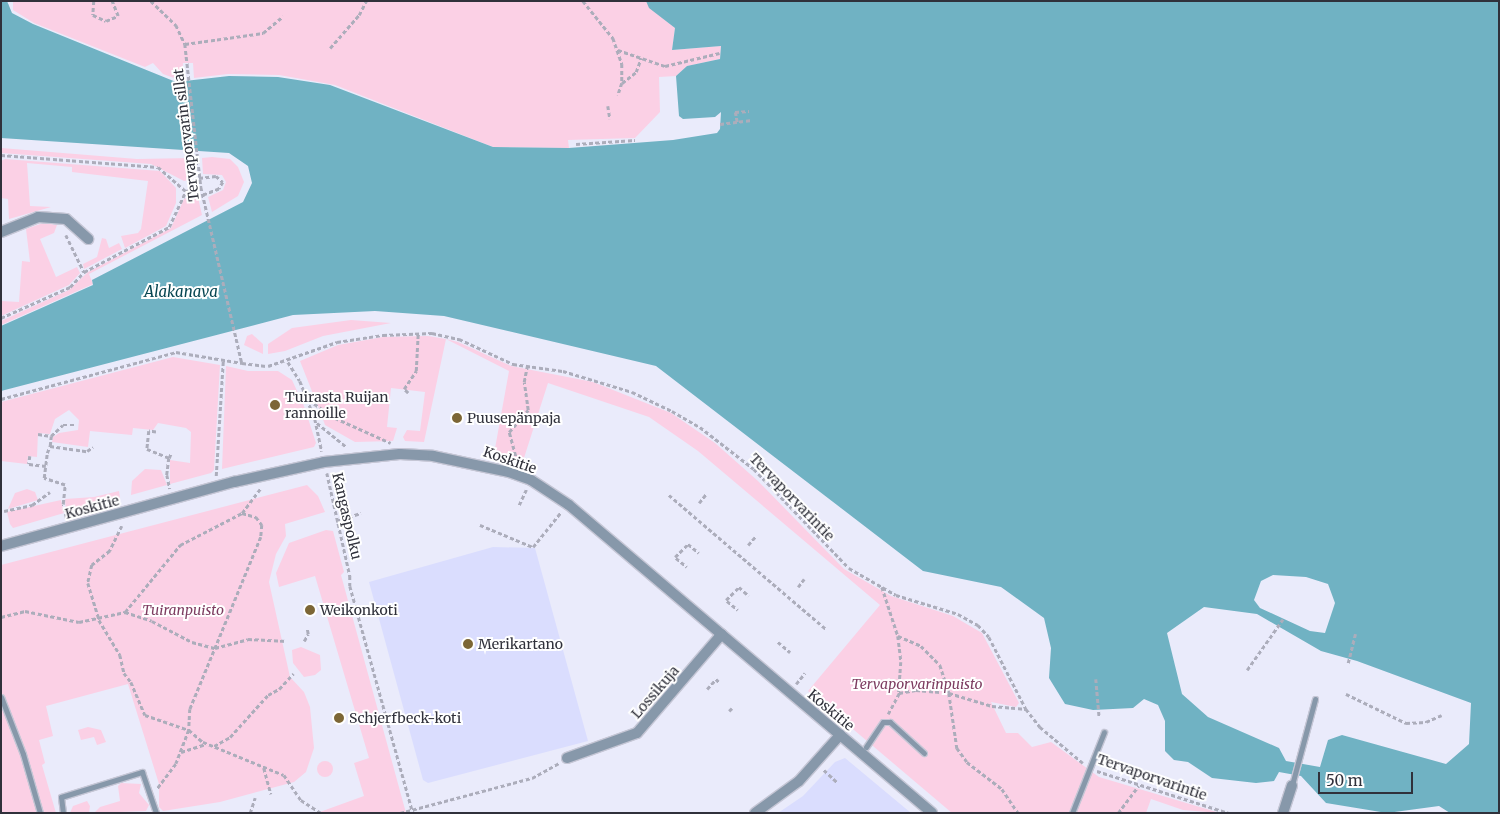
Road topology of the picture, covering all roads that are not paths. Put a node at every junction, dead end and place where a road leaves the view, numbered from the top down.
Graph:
1 (1, 232) edge
2 (88, 239) dead end
3 (1, 546) edge
4 (722, 634) junction
5 (1, 697) edge
6 (1315, 699) dead end
7 (1104, 732) dead end
8 (840, 735) junction
9 (866, 747) dead end
10 (924, 753) dead end
11 (567, 758) road end
12 (1292, 785) joint
13 (40, 813) edge
14 (63, 813) edge
15 (156, 813) edge
16 (755, 813) edge
17 (932, 813) edge
18 (1072, 813) edge
19 (1283, 813) edge

1 - 2 street
3 - 4 street, Koskitie
4 - 8 street, Koskitie
4 - 11 street, Lossikuja
5 - 13 lane
6 - 12 lane
7 - 18 lane
8 - 16 street
8 - 17 street, Koskitie
9 - 10 lane
12 - 19 street
14 - 15 lane

